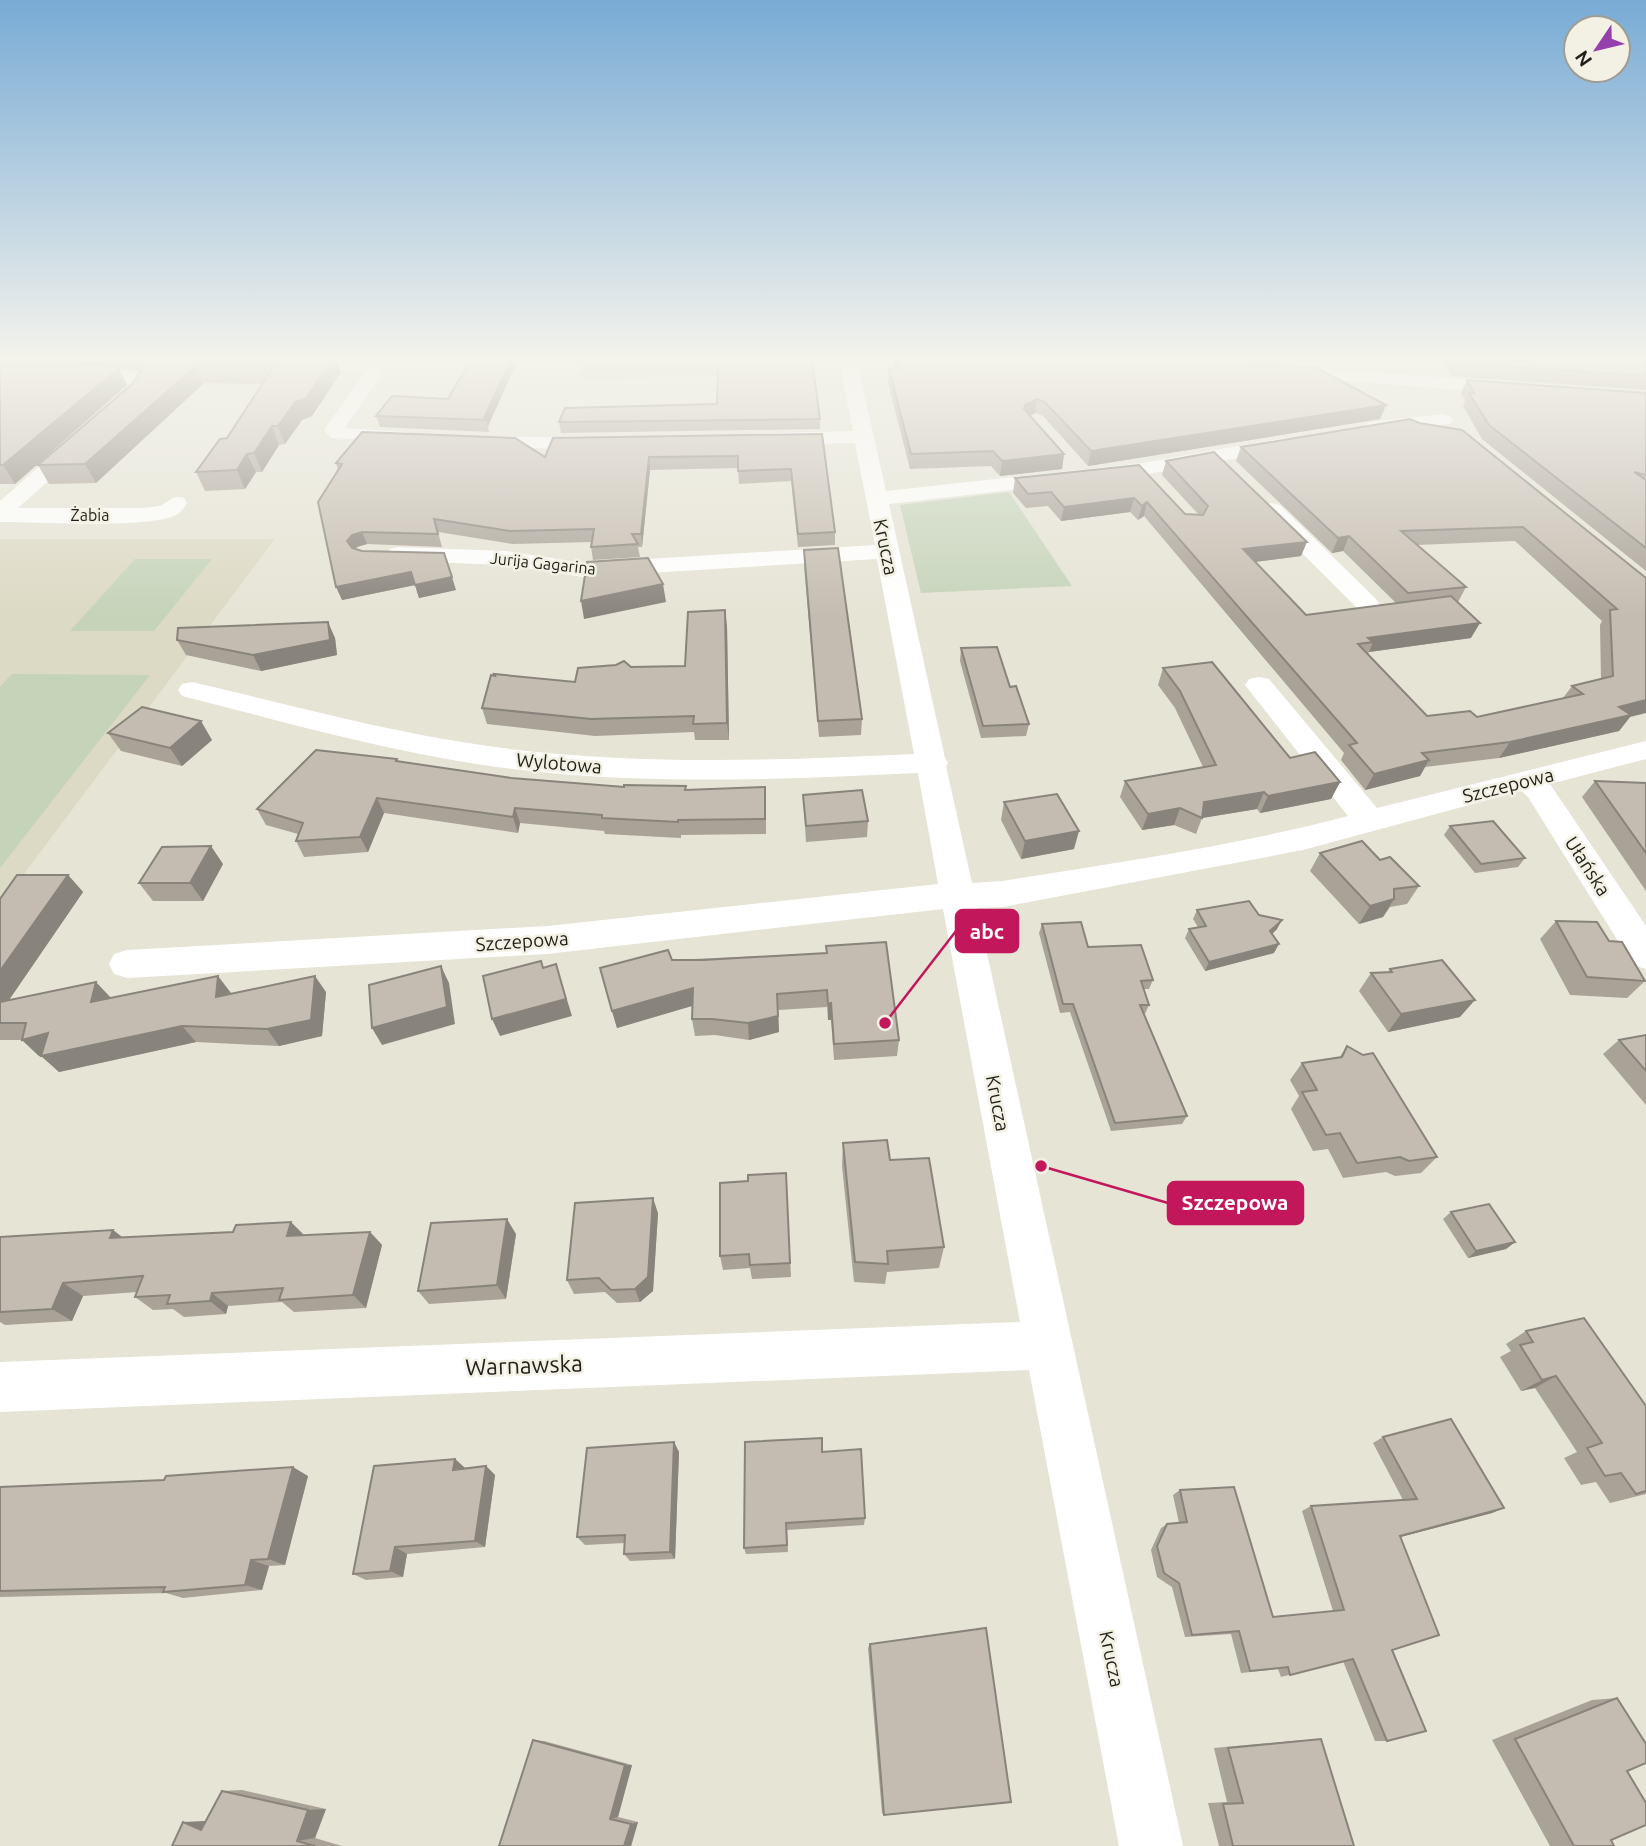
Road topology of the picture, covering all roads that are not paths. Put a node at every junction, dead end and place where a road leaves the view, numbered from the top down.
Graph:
1 (76, 446) edge
2 (866, 446) edge
3 (1273, 446) edge
4 (1217, 457) junction
5 (1067, 458) dead end
6 (1142, 469) junction
7 (1236, 475) edge
8 (1083, 477) junction
9 (1158, 486) edge
10 (1255, 493) edge
11 (877, 499) junction
12 (176, 503) dead end
13 (0, 514) edge
14 (887, 551) junction
15 (381, 554) edge
16 (1366, 603) dead end
17 (1259, 685) dead end
18 (192, 690) dead end
19 (1646, 750) edge
20 (933, 762) junction
21 (1528, 780) junction
22 (1370, 821) junction
23 (957, 896) junction
24 (1646, 955) edge
25 (127, 964) dead end
26 (1048, 1345) junction
27 (0, 1387) edge
28 (1151, 1846) edge

1 - 13 street, Żabia
2 - 11 street, Krucza
3 - 4 street
4 - 6 street
4 - 7 street
5 - 8 street
6 - 8 street
6 - 9 street
8 - 11 street
10 - 16 street
11 - 14 street, Krucza
12 - 13 street, Żabia
14 - 15 street, Jurija Gagarina
14 - 20 street, Krucza
17 - 22 street
18 - 20 street, Wylotowa
19 - 21 street, Szczepowa
20 - 23 street, Krucza
21 - 22 street, Szczepowa
21 - 24 street, Ułańska
22 - 23 street, Szczepowa
23 - 25 street, Szczepowa
23 - 26 street, Krucza
26 - 27 street, Warnawska
26 - 28 street, Krucza

